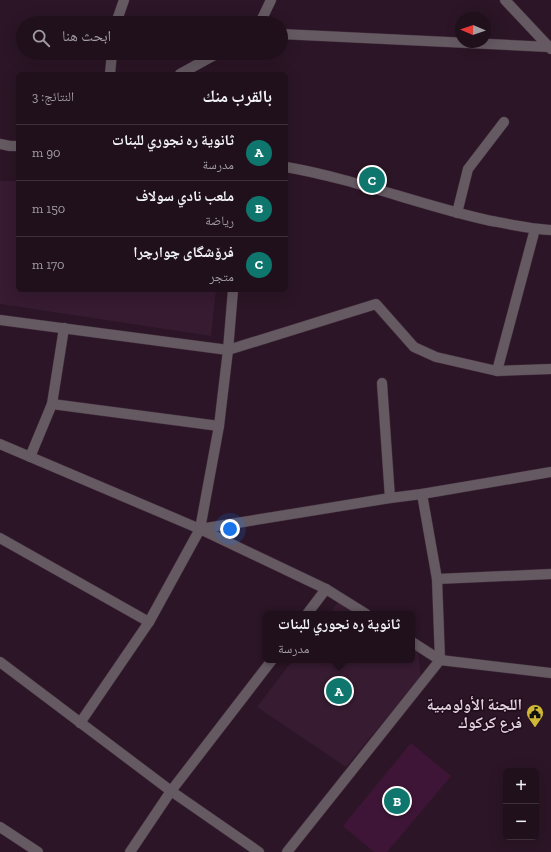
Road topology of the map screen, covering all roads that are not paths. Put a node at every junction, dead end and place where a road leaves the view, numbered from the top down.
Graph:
1 (124, 0) edge
2 (271, 0) edge
3 (505, 0) edge
4 (118, 16) edge
5 (263, 16) edge
6 (288, 34) edge
7 (550, 48) edge
8 (111, 60) edge
9 (205, 60) edge
10 (110, 72) edge
11 (184, 72) edge
12 (504, 122) dead end
13 (0, 144) edge
14 (16, 146) edge
15 (288, 167) edge
16 (457, 213) junction
17 (535, 228) junction
18 (551, 230) edge
19 (233, 292) edge
20 (0, 320) edge
21 (64, 328) junction
22 (228, 350) junction
23 (551, 369) edge
24 (497, 371) junction
25 (382, 383) dead end
26 (52, 404) junction
27 (219, 426) junction
28 (0, 444) edge
29 (30, 457) junction
30 (551, 472) edge
31 (422, 494) junction
32 (390, 498) junction
33 (200, 529) junction
34 (0, 538) edge
35 (551, 574) edge
36 (437, 579) junction
37 (326, 590) junction
38 (309, 611) edge
39 (361, 611) edge
40 (149, 622) junction
41 (415, 644) edge
42 (440, 660) junction
43 (0, 662) edge
44 (270, 663) edge
45 (551, 673) edge
46 (80, 723) junction
47 (171, 791) junction
48 (0, 827) edge
49 (38, 852) edge
50 (130, 852) edge
51 (259, 852) edge
52 (287, 852) edge

1 - 4 street
2 - 5 street
3 - 7 street
6 - 7 street
8 - 10 street
9 - 11 street
12 - 16 street
13 - 14 street
15 - 16 street
16 - 17 street
17 - 18 street
17 - 24 street
19 - 22 street
20 - 21 street
21 - 22 street
21 - 26 street
22 - 24 street
22 - 27 street
23 - 24 street
25 - 32 street
26 - 27 street
26 - 29 street
27 - 33 street
28 - 29 street
29 - 33 street
30 - 31 street
31 - 32 street
31 - 36 street
32 - 33 street
33 - 37 street
33 - 40 street
34 - 40 street
35 - 36 street
36 - 42 street
37 - 38 street
37 - 39 street
40 - 46 street
41 - 42 street
42 - 45 street
42 - 52 street
43 - 46 street
44 - 47 street
46 - 47 street
47 - 50 street
47 - 51 street
48 - 49 street

